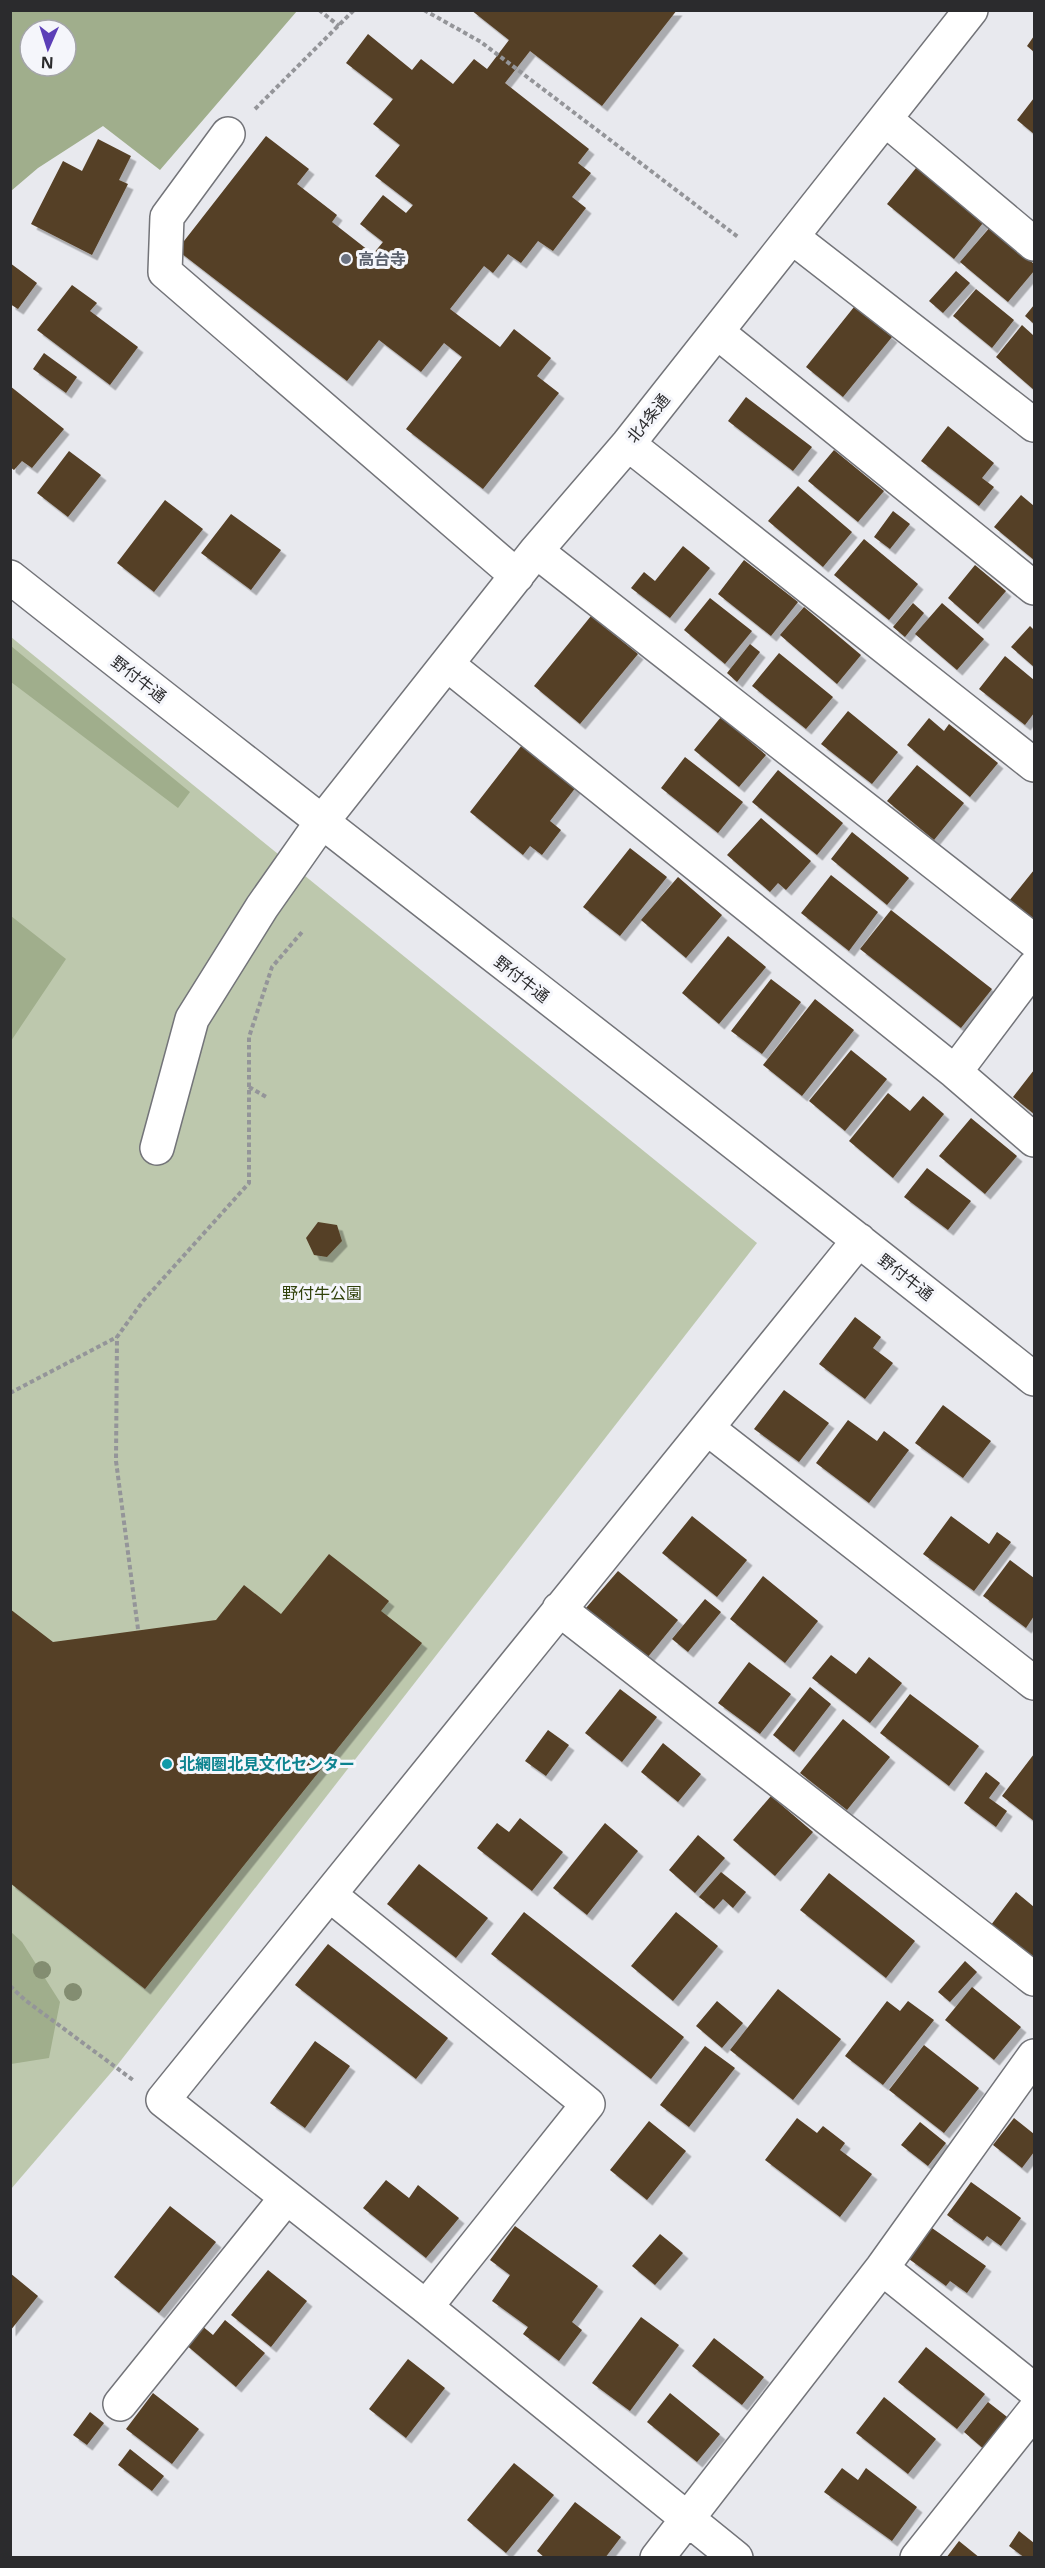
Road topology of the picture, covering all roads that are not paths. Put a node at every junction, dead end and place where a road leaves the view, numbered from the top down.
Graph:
1 (971, 10) edge
2 (885, 119) junction
3 (228, 134) road end
4 (792, 237) junction
5 (1035, 244) edge
6 (717, 332) junction
7 (1035, 425) edge
8 (628, 444) junction
9 (536, 551) junction
10 (517, 576) junction
11 (10, 577) edge
12 (1035, 588) edge
13 (448, 665) junction
14 (1035, 765) edge
15 (321, 823) junction
16 (1035, 940) edge
17 (1035, 968) edge
18 (955, 1072) junction
19 (1035, 1140) edge
20 (157, 1148) dead end
21 (859, 1240) junction
22 (1035, 1379) edge
23 (707, 1428) junction
24 (559, 1609) junction
25 (1035, 1683) edge
26 (330, 1895) junction
27 (1035, 1979) edge
28 (1035, 2056) edge
29 (286, 2198) junction
30 (882, 2268) junction
31 (426, 2307) junction
32 (1035, 2390) edge
33 (120, 2404) dead end
34 (1035, 2411) edge
35 (687, 2519) junction
36 (657, 2558) edge
37 (736, 2558) edge
38 (918, 2558) edge

1 - 2 street, 北4条通
2 - 4 street, 北4条通
2 - 5 street
3 - 10 street
4 - 6 street, 北4条通
4 - 7 street
6 - 8 street, 北4条通
6 - 12 street
8 - 9 street, 北4条通
8 - 14 street
9 - 10 street, 北4条通
9 - 16 street
10 - 13 street, 北4条通
11 - 15 street, 野付牛通
13 - 15 street, 北4条通
13 - 18 street
15 - 20 street, 北4条通
15 - 21 street, 野付牛通
17 - 18 street
18 - 19 street
21 - 22 street, 野付牛通
21 - 23 street
23 - 24 street
23 - 25 street
24 - 26 street
24 - 27 street
26 - 29 street
26 - 31 street
28 - 30 street
29 - 31 street
29 - 33 street
30 - 32 street
30 - 35 street
31 - 35 street
34 - 38 street
35 - 36 street
35 - 37 street

